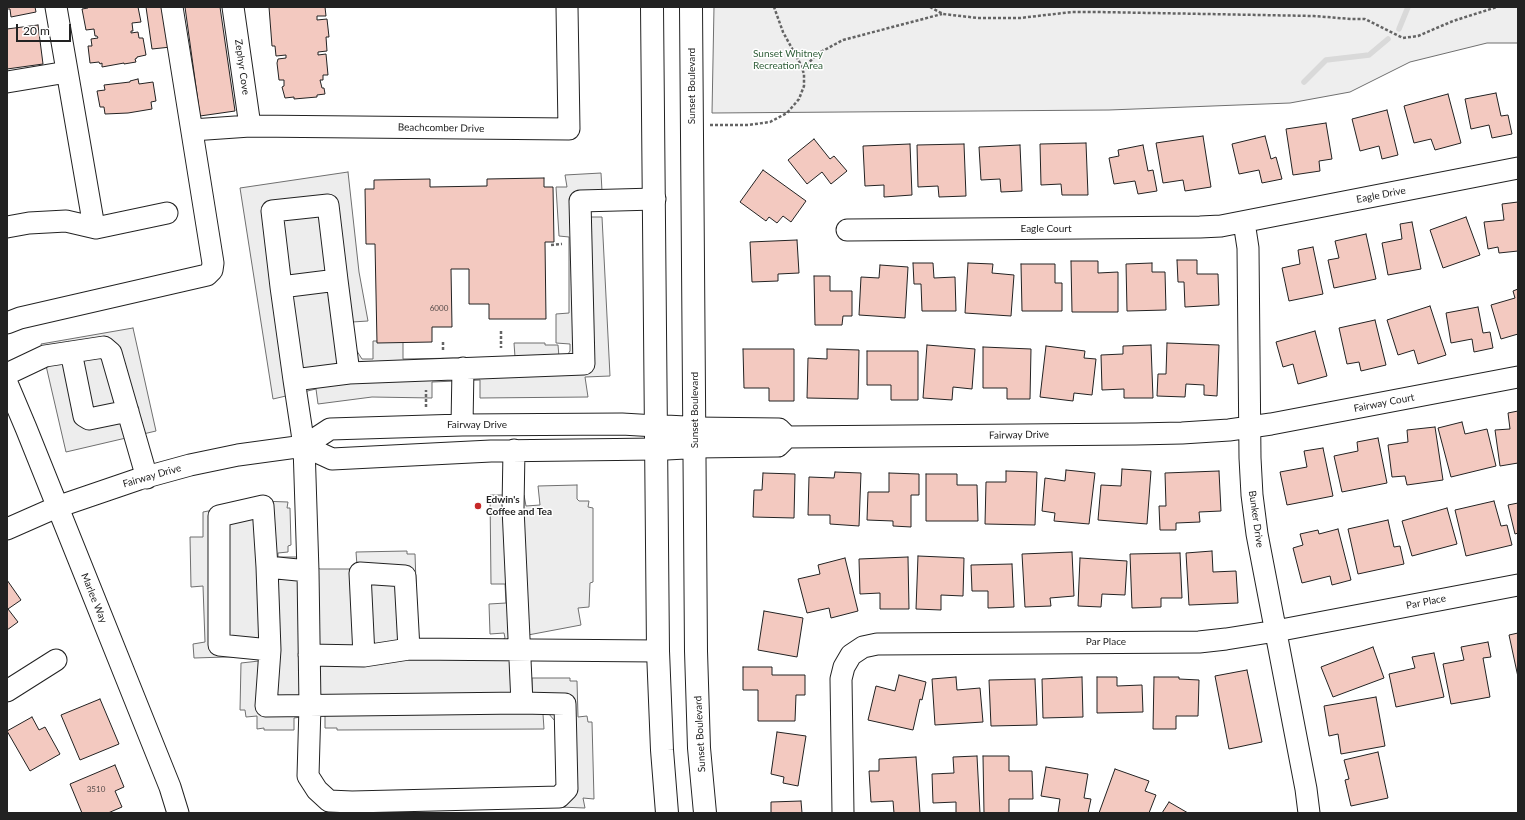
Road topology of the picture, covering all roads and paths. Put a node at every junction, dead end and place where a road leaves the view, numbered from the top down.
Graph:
1 (56, 7) edge
2 (172, 7) edge
3 (233, 7) edge
4 (567, 7) edge
5 (652, 7) edge
6 (691, 7) edge
7 (774, 7) edge
8 (930, 7) edge
9 (1497, 7) edge
10 (943, 14) junction
11 (803, 70) junction
12 (67, 72) junction
13 (7, 82) edge
14 (692, 124) junction
15 (250, 126) junction
16 (192, 130) junction
17 (1518, 168) edge
18 (655, 199) junction
19 (167, 213) dead end
20 (1244, 222) junction
21 (94, 227) junction
22 (7, 228) edge
23 (847, 230) dead end
24 (337, 280) junction
25 (281, 286) junction
26 (7, 323) edge
27 (71, 352) junction
28 (463, 368) junction
29 (349, 373) junction
30 (7, 374) edge
31 (1518, 377) edge
32 (294, 380) junction
33 (7, 383) edge
34 (426, 394) dead end
35 (426, 407) dead end
36 (128, 411) junction
37 (462, 425) junction
38 (656, 426) junction
39 (1250, 427) junction
40 (695, 438) junction
41 (304, 446) junction
42 (657, 449) junction
43 (514, 450) junction
44 (146, 478) junction
45 (57, 507) junction
46 (7, 529) edge
47 (267, 568) junction
48 (308, 571) junction
49 (1518, 585) edge
50 (1276, 631) junction
51 (409, 649) junction
52 (270, 650) junction
53 (520, 650) junction
54 (658, 650) junction
55 (309, 655) junction
56 (364, 656) junction
57 (56, 660) dead end
58 (7, 691) edge
59 (522, 703) junction
60 (310, 706) junction
61 (178, 813) edge
62 (667, 813) edge
63 (705, 813) edge
64 (843, 813) edge
65 (1309, 813) edge

1 - 12 street
2 - 16 street
3 - 15 street, Zephyr Cove
4 - 15 street, Beachcomber Drive
5 - 18 main road
6 - 14 main road, Sunset Boulevard
7 - 11 path
8 - 10 path
9 - 10 path
10 - 11 path
11 - 14 path
12 - 13 street
12 - 21 street
14 - 40 main road, Sunset Boulevard
15 - 16 street, Beachcomber Drive
16 - 26 street
17 - 20 street, Eagle Drive
18 - 28 street
18 - 38 main road
19 - 21 street
20 - 23 street, Eagle Court
20 - 39 street, Bunker Drive
21 - 22 street
24 - 25 street
24 - 25 street
24 - 29 street
25 - 32 street
27 - 30 street
27 - 36 street
27 - 36 street
28 - 29 street
28 - 37 street
29 - 32 street
31 - 39 street, Fairway Court
32 - 41 street
33 - 45 street, Marlee Way
34 - 35 path
36 - 44 street
37 - 38 street, Fairway Drive
37 - 41 street, Fairway Drive
38 - 40 main road
38 - 42 main road
39 - 40 street, Fairway Drive
39 - 50 street, Bunker Drive
40 - 42 main road
40 - 63 main road, Sunset Boulevard
41 - 43 street
41 - 44 street, Fairway Drive
41 - 48 street
42 - 43 street
42 - 54 main road
43 - 53 street
44 - 45 street, Fairway Drive
45 - 46 street, Fairway Drive
45 - 61 street, Marlee Way
47 - 48 street
47 - 52 street
47 - 52 street
48 - 55 street
49 - 50 street, Par Place
50 - 64 street, Par Place
50 - 65 street, Bunker Drive
51 - 53 street
51 - 56 street
51 - 56 street
52 - 60 street
53 - 54 street
53 - 59 street
54 - 62 main road
55 - 56 street
55 - 60 street
57 - 58 street
59 - 60 street
59 - 60 street

